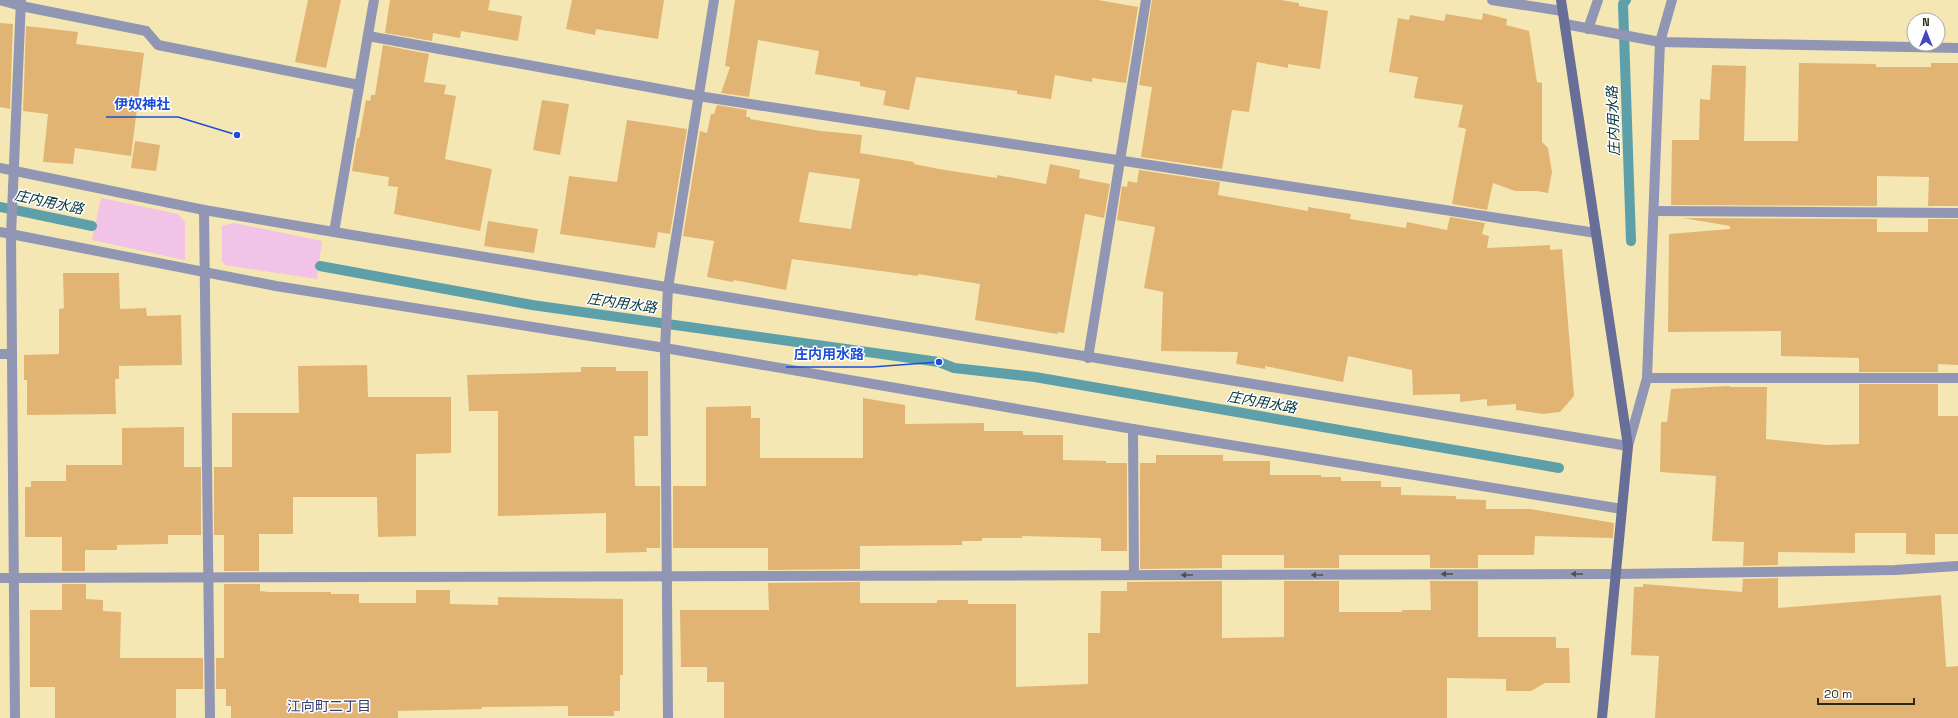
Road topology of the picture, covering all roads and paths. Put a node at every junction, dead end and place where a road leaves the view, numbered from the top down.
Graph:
1 (0, 0) edge
2 (374, 0) edge
3 (714, 0) edge
4 (1146, 0) edge
5 (1492, 0) edge
6 (1561, 0) edge
7 (1598, 0) edge
8 (1672, 0) edge
9 (21, 3) edge
10 (1562, 10) junction
11 (1566, 24) junction
12 (1593, 29) junction
13 (368, 36) junction
14 (1660, 42) junction
15 (1958, 48) edge
16 (359, 85) junction
17 (698, 96) junction
18 (1119, 160) junction
19 (0, 168) edge
20 (13, 171) junction
21 (204, 210) junction
22 (1654, 211) junction
23 (1958, 213) edge
24 (0, 232) edge
25 (334, 232) junction
26 (1596, 233) junction
27 (11, 235) junction
28 (204, 273) junction
29 (668, 288) junction
30 (665, 348) junction
31 (0, 354) edge
32 (12, 354) junction
33 (1088, 358) junction
34 (1647, 378) junction
35 (1958, 378) edge
36 (1133, 429) junction
37 (1628, 446) junction
38 (1622, 509) junction
39 (1958, 566) edge
40 (1616, 574) junction
41 (1134, 575) junction
42 (666, 576) junction
43 (0, 578) edge
44 (14, 578) junction
45 (209, 578) junction
46 (15, 718) edge
47 (210, 718) edge
48 (668, 718) edge
49 (1602, 718) edge

1 - 9 street
2 - 13 street
3 - 17 street
4 - 18 street
5 - 10 street
6 - 10 street
7 - 12 street
8 - 14 street
9 - 16 street
9 - 20 street
10 - 11 street
11 - 12 street
11 - 26 street
12 - 14 street
13 - 16 street
13 - 17 street
14 - 15 street
14 - 22 street
16 - 25 street
17 - 18 street
17 - 29 street
18 - 26 street
18 - 33 street
19 - 20 street
20 - 21 street
20 - 27 street
21 - 25 street
21 - 28 street
22 - 23 street
22 - 34 street
24 - 27 street
25 - 29 street
26 - 37 street
27 - 28 street
27 - 32 street
28 - 30 street
28 - 45 street
29 - 30 street
29 - 33 street
30 - 36 street
30 - 42 street
31 - 32 street
32 - 44 street
33 - 37 street
34 - 35 street
34 - 37 street
36 - 38 street
36 - 41 street
37 - 38 street
38 - 40 street
39 - 40 street
40 -> 41 street
40 - 49 street
41 - 42 street
42 - 45 street
42 - 48 street
43 - 44 street
44 - 45 street
44 - 46 street
45 - 47 street

